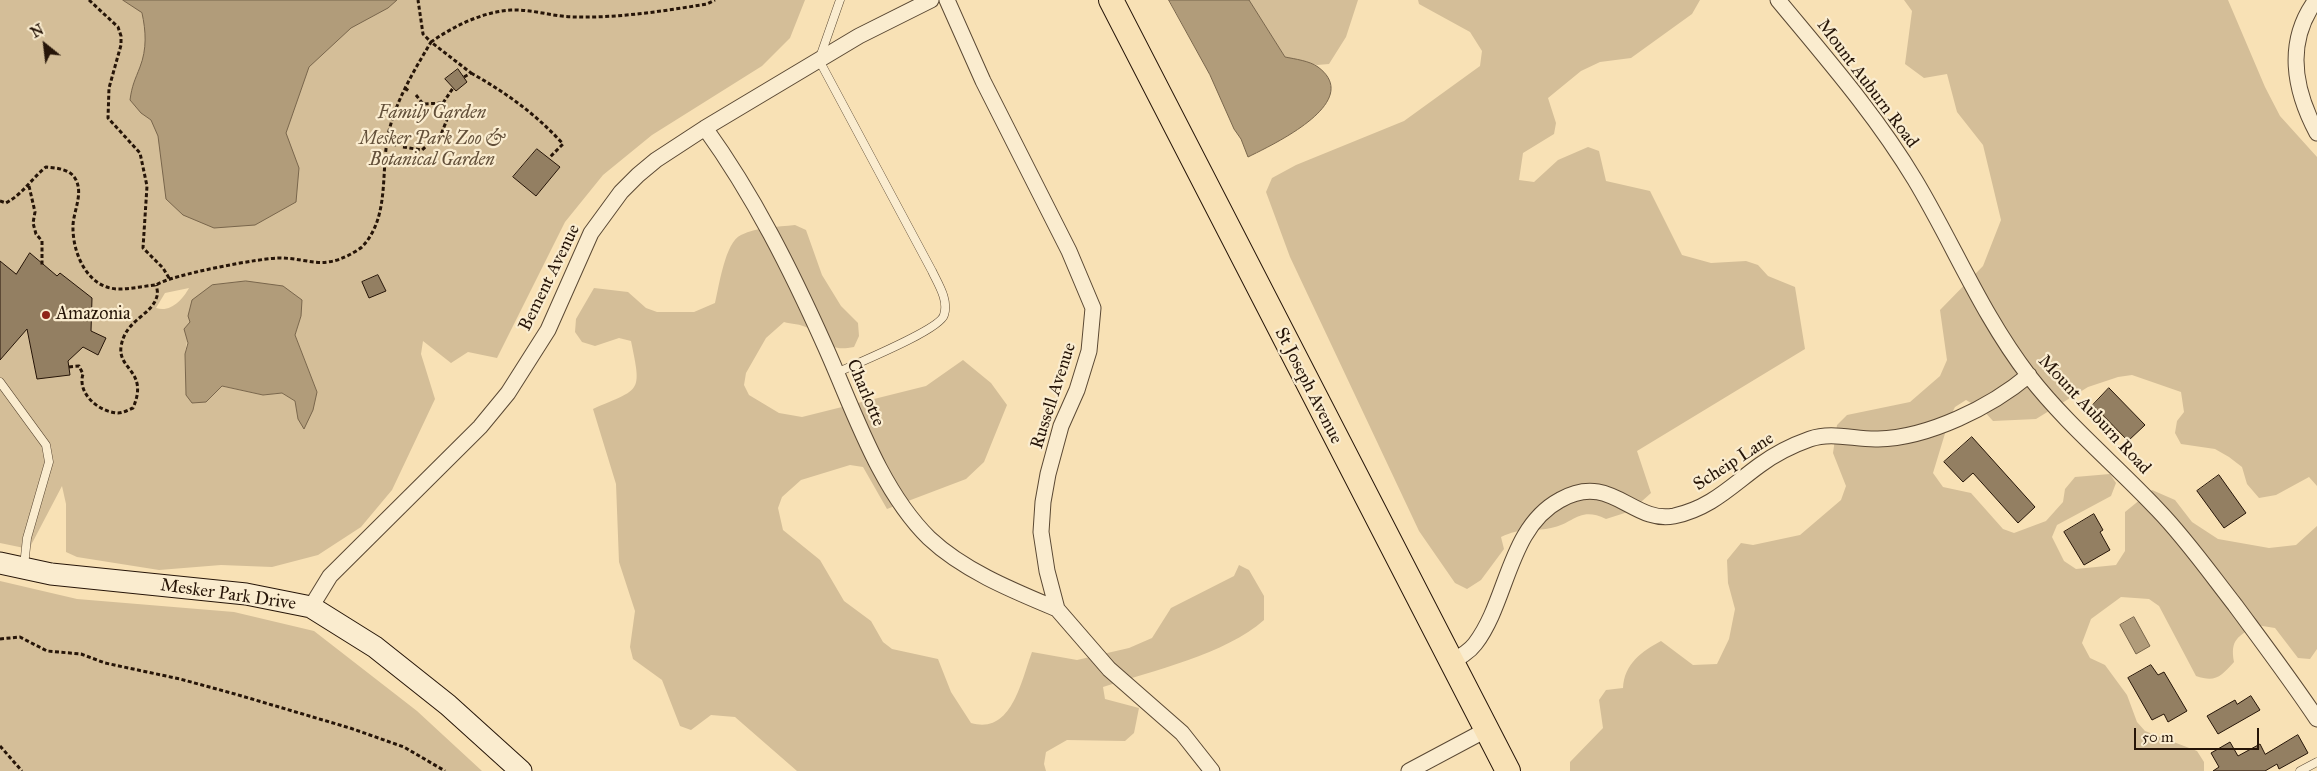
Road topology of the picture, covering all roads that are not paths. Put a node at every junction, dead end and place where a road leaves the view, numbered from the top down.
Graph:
1 (840, 0) edge
2 (931, 0) edge
3 (946, 0) edge
4 (1111, 0) edge
5 (1778, 0) edge
6 (2316, 0) edge
7 (819, 60) junction
8 (2316, 127) edge
9 (705, 128) junction
10 (836, 373) junction
11 (2029, 375) junction
12 (0, 382) edge
13 (0, 563) edge
14 (23, 568) junction
15 (311, 608) junction
16 (1057, 609) junction
17 (1451, 662) junction
18 (2317, 719) edge
19 (1486, 730) junction
20 (2317, 762) edge
21 (521, 771) edge
22 (1212, 771) edge
23 (1409, 771) edge
24 (1508, 771) edge
25 (2300, 771) edge

1 - 7 lane
2 - 7 street, Bement Avenue
3 - 16 street, Russell Avenue
4 - 17 main road, St Joseph Avenue
5 - 11 street, Mount Auburn Road
6 - 8 street
7 - 9 street, Bement Avenue
7 - 10 lane
9 - 10 street, Charlotte
9 - 15 street, Bement Avenue
10 - 16 street, Charlotte
11 - 17 street, Scheip Lane
11 - 18 street, Mount Auburn Road
12 - 14 lane
13 - 14 street, Mesker Park Drive
14 - 15 street, Mesker Park Drive
15 - 21 street, Mesker Park Drive
16 - 22 street, Russell Avenue
17 - 19 main road, St Joseph Avenue
19 - 23 street
19 - 24 main road, St Joseph Avenue
20 - 25 lane

